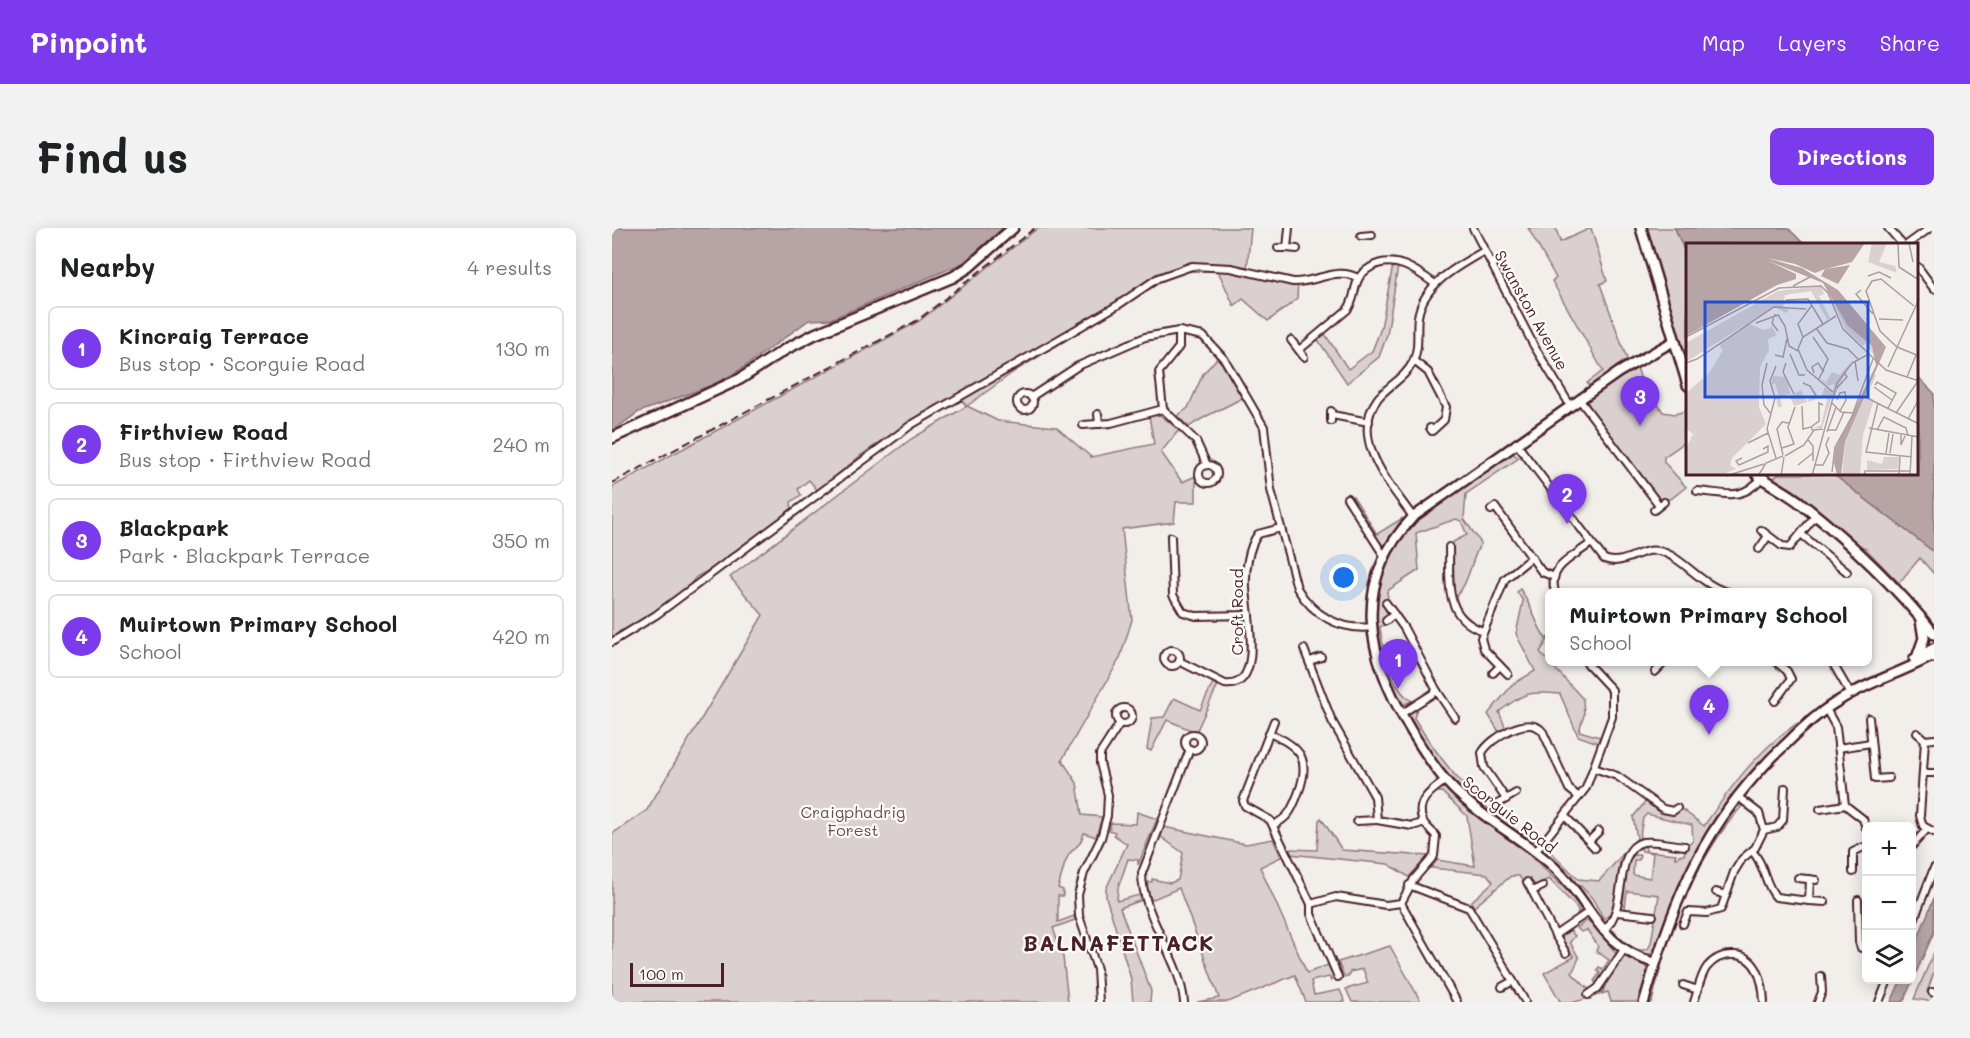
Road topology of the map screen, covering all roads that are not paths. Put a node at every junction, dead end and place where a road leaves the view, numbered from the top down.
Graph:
1 (1013, 228) edge
2 (1289, 228) edge
3 (1473, 228) edge
4 (1641, 228) edge
5 (1888, 228) edge
6 (1930, 228) edge
7 (1901, 243) edge
8 (1909, 243) edge
9 (1278, 248) dead end
10 (1287, 248) junction
11 (1297, 249) dead end
12 (1484, 251) junction
13 (1919, 270) edge
14 (1358, 278) junction
15 (1435, 284) junction
16 (1934, 289) edge
17 (1179, 331) junction
18 (1291, 340) dead end
19 (1674, 341) junction
20 (1299, 350) junction
21 (1305, 357) dead end
22 (1414, 361) junction
23 (1686, 379) edge
24 (1031, 397) dead end
25 (1579, 399) junction
26 (1570, 405) junction
27 (1163, 409) junction
28 (1098, 414) dead end
29 (1331, 415) dead end
30 (1369, 422) junction
31 (1099, 424) junction
32 (1083, 425) dead end
33 (1430, 428) dead end
34 (612, 438) edge
35 (1516, 443) junction
36 (1207, 465) dead end
37 (1760, 476) edge
38 (1697, 491) dead end
39 (1347, 498) dead end
40 (1659, 506) dead end
41 (1491, 510) dead end
42 (1816, 515) junction
43 (1413, 517) junction
44 (1281, 528) junction
45 (1761, 530) dead end
46 (1801, 534) junction
47 (1768, 536) junction
48 (1170, 537) dead end
49 (1590, 544) junction
50 (1449, 547) dead end
51 (1759, 549) dead end
52 (1839, 553) dead end
53 (1383, 554) junction
54 (1440, 556) dead end
55 (1449, 556) junction
56 (1532, 557) junction
57 (1832, 560) junction
58 (1847, 572) dead end
59 (1552, 576) junction
60 (1554, 588) edge
61 (1716, 588) edge
62 (1386, 603) dead end
63 (1394, 614) junction
64 (1249, 615) junction
65 (1920, 618) junction
66 (1386, 621) dead end
67 (1372, 627) junction
68 (1483, 631) junction
69 (1934, 634) edge
70 (612, 642) edge
71 (1304, 649) dead end
72 (1933, 654) edge
73 (1321, 657) dead end
74 (1917, 658) junction
75 (1310, 661) junction
76 (1179, 662) dead end
77 (1500, 666) junction
78 (1590, 666) edge
79 (1661, 666) edge
80 (1781, 666) edge
81 (1834, 666) edge
82 (1908, 666) junction
83 (1655, 672) dead end
84 (1493, 673) dead end
85 (1508, 675) dead end
86 (1437, 691) junction
87 (1851, 693) junction
88 (1775, 701) dead end
89 (1826, 709) junction
90 (1401, 714) junction
91 (1455, 718) dead end
92 (1869, 718) dead end
93 (1274, 721) dead end
94 (1120, 723) dead end
95 (1917, 733) dead end
96 (1269, 734) junction
97 (1934, 739) edge
98 (1924, 740) junction
99 (1871, 743) junction
100 (1838, 748) junction
101 (1190, 750) dead end
102 (1594, 768) junction
103 (1923, 773) junction
104 (1934, 773) edge
105 (1889, 778) dead end
106 (1445, 780) junction
107 (1785, 788) dead end
108 (1516, 793) dead end
109 (1737, 796) junction
110 (1579, 797) junction
111 (1506, 799) junction
112 (1496, 805) dead end
113 (1845, 805) junction
114 (1677, 808) dead end
115 (1820, 809) dead end
116 (1565, 816) junction
117 (1377, 820) junction
118 (1357, 821) dead end
119 (1863, 822) edge
120 (1423, 823) junction
121 (1273, 825) junction
122 (1927, 829) junction
123 (1764, 830) junction
124 (1599, 831) dead end
125 (1934, 832) edge
126 (1916, 841) edge
127 (1589, 842) junction
128 (1685, 846) dead end
129 (1594, 848) dead end
130 (1862, 848) edge
131 (1536, 851) junction
132 (1752, 851) junction
133 (1934, 868) edge
134 (1854, 872) dead end
135 (1798, 878) dead end
136 (1527, 882) dead end
137 (1409, 885) junction
138 (1543, 886) dead end
139 (1532, 891) junction
140 (1716, 892) dead end
141 (1726, 895) junction
142 (1858, 900) dead end
143 (1809, 901) junction
144 (1825, 902) dead end
145 (1401, 903) junction
146 (1311, 904) junction
147 (1590, 911) junction
148 (1617, 912) junction
149 (1916, 912) edge
150 (1653, 916) dead end
151 (1683, 924) dead end
152 (1603, 931) junction
153 (1555, 935) junction
154 (1862, 948) edge
155 (1623, 951) junction
156 (1566, 953) dead end
157 (1655, 963) junction
158 (1338, 976) dead end
159 (1821, 976) dead end
160 (1513, 981) junction
161 (1886, 984) edge
162 (1683, 985) dead end
163 (1502, 987) dead end
164 (1698, 990) junction
165 (1588, 995) dead end
166 (1455, 1001) edge
167 (1525, 1001) edge
168 (1098, 1002) edge
169 (1184, 1002) edge
170 (1644, 1002) edge
171 (1694, 1002) edge
172 (1764, 1002) edge
173 (1818, 1002) edge
174 (1879, 1002) edge

1 - 34 main road
2 - 10 street
3 - 12 street, Swanston Avenue
4 - 19 main road
5 - 7 street
6 - 8 street
9 - 10 street
10 - 11 street
12 - 15 street
12 - 26 street, Swanston Avenue
13 - 16 street
14 - 15 street
14 - 20 street
14 - 70 street
15 - 22 street
17 - 24 street
17 - 27 street
17 - 44 street
18 - 20 street
19 - 23 main road
19 - 25 street, Scorguie Road
20 - 21 street
22 - 30 street
22 - 33 street
25 - 26 street, Scorguie Road
25 - 40 street
26 - 35 street, Scorguie Road
27 - 31 street
27 - 36 street
28 - 31 street
29 - 30 street
30 - 43 street
31 - 32 street
35 - 43 street, Scorguie Road
35 - 49 street
37 - 38 street
37 - 42 main road
39 - 53 street
41 - 56 street
42 - 46 street
42 - 65 main road
43 - 53 street, Scorguie Road
44 - 64 street, Croft Road
44 - 67 street
45 - 47 street
46 - 47 street
46 - 57 street
47 - 51 street
48 - 64 street
49 - 59 street
49 - 61 street
50 - 55 street
52 - 57 street
53 - 67 street, Scorguie Road
54 - 55 street
55 - 68 street
56 - 59 street
56 - 68 street
57 - 58 street
59 - 60 street
62 - 63 street
63 - 66 street
63 - 86 street
64 - 76 street, Croft Road
65 - 69 main road
65 - 74 main road
67 - 90 street, Scorguie Road
68 - 77 street
71 - 75 street
72 - 74 street
72 - 82 street
73 - 75 street
74 - 82 street
75 - 117 street
77 - 84 street
77 - 85 street
78 - 102 street
79 - 83 street
80 - 88 street
81 - 87 street
82 - 87 street
86 - 90 street
86 - 91 street
87 - 89 street
89 - 100 street
89 - 109 street
90 - 106 street, Scorguie Road
92 - 99 street
93 - 96 street
94 - 168 street
95 - 98 street
96 - 121 street
96 - 121 street
97 - 98 street
98 - 103 street
99 - 100 street
99 - 105 street
100 - 113 street
101 - 169 street
102 - 110 street
102 - 114 street
103 - 104 street
103 - 122 street
106 - 120 street
106 - 131 street, Scorguie Road
107 - 123 street
108 - 111 street
109 - 123 street
109 - 157 street
110 - 111 street
110 - 116 street
111 - 112 street
113 - 115 street
113 - 119 street
116 - 127 street
116 - 131 street
117 - 118 street
117 - 120 street
120 - 137 street
121 - 146 street
122 - 125 street
122 - 126 street
123 - 132 street
124 - 127 street
127 - 129 street
128 - 148 street
130 - 134 street
131 - 147 street, Scorguie Road
132 - 141 street
132 - 143 street
133 - 149 street
135 - 143 street
136 - 139 street
137 - 145 street
137 - 160 street
138 - 139 street
139 - 153 street
140 - 141 street
141 - 151 street
142 - 154 street
143 - 144 street
145 - 146 street
145 - 166 street
146 - 158 street
147 - 152 street, Scorguie Road
147 - 153 street
148 - 150 street
148 - 152 street
152 - 155 street, Scorguie Road
153 - 156 street
155 - 157 street, Scorguie Road
155 - 165 street
157 - 170 street
159 - 173 street
160 - 163 street
160 - 167 street
161 - 174 street
162 - 164 street
164 - 171 street
164 - 172 street

